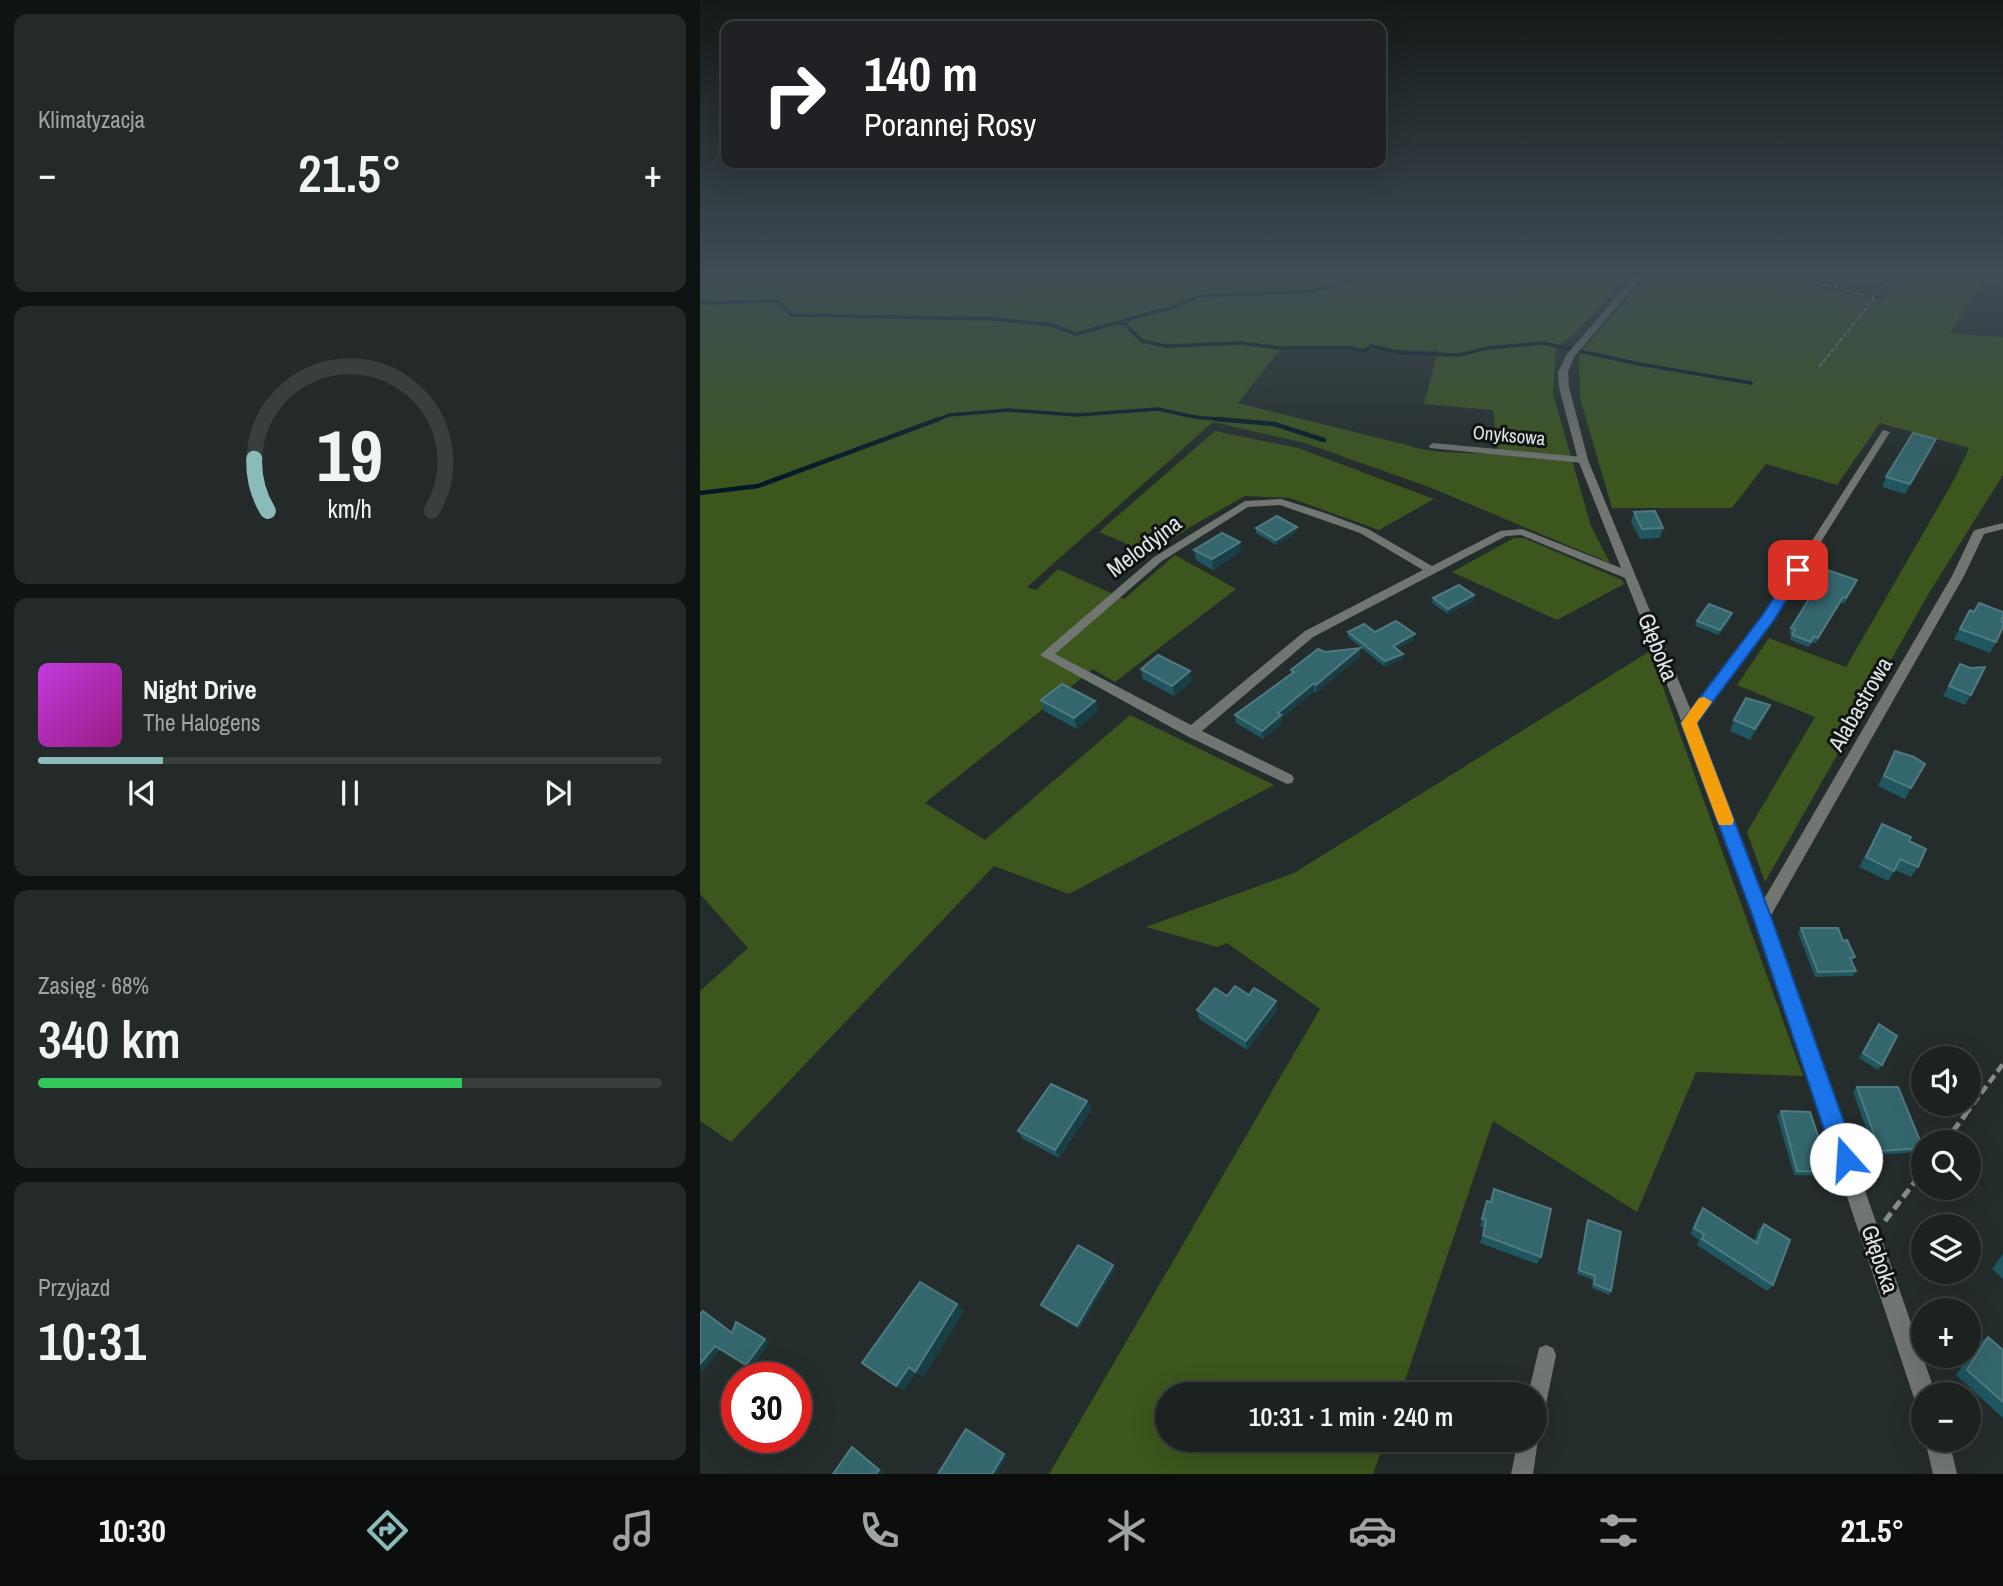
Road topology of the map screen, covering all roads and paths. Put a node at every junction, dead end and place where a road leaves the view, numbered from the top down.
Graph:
1 (1580, 345) edge
2 (1837, 345) edge
3 (1819, 367) dead end
4 (1886, 432) dead end
5 (1433, 446) dead end
6 (1583, 460) junction
7 (2003, 526) edge
8 (1433, 570) junction
9 (1630, 576) junction
10 (1689, 723) junction
11 (1192, 732) junction
12 (1287, 779) dead end
13 (1762, 917) junction
14 (2003, 1064) edge
15 (1954, 1130) edge
16 (1911, 1186) edge
17 (1872, 1236) junction
18 (1546, 1355) dead end
19 (1540, 1382) edge
20 (1921, 1382) edge
21 (1526, 1452) edge
22 (1940, 1452) edge
23 (1522, 1474) edge
24 (1945, 1474) edge

1 - 6 street, Głęboka
2 - 3 path
4 - 10 lane
5 - 6 lane, Onyksowa
6 - 9 street, Głęboka
7 - 13 street, Alabastrowa
8 - 9 street
8 - 11 street
8 - 11 street, Melodyjna
9 - 10 street, Głęboka
10 - 13 street, Głęboka
11 - 12 street, Melodyjna
13 - 17 street, Głęboka
14 - 15 path
16 - 17 path
17 - 20 street, Głęboka
18 - 19 lane
21 - 23 lane
22 - 24 street

